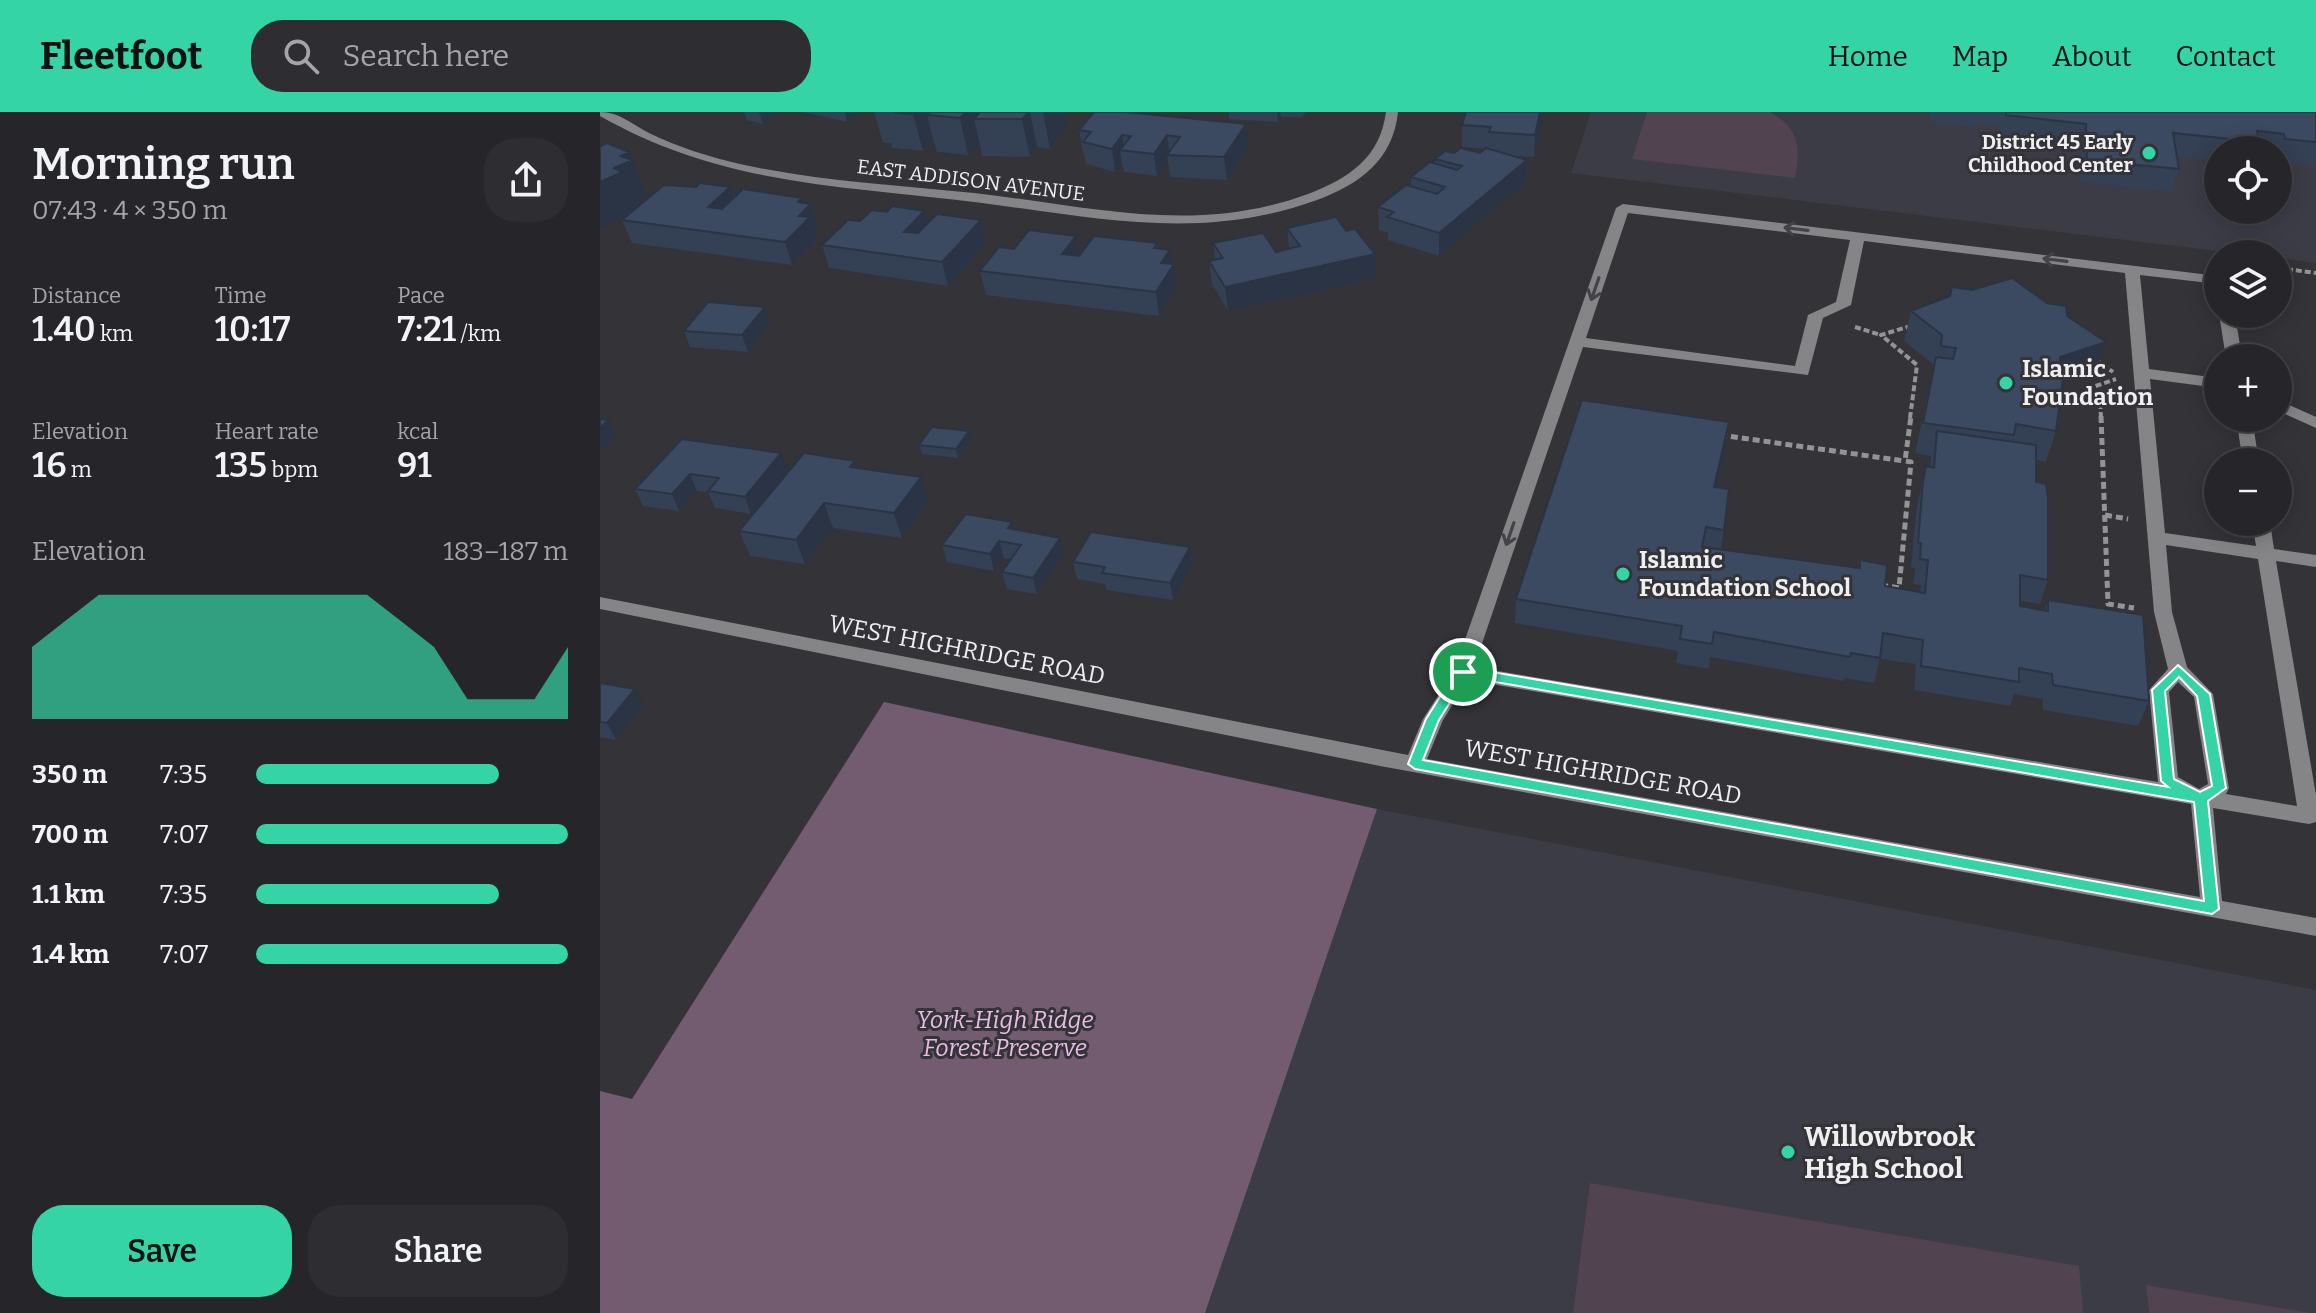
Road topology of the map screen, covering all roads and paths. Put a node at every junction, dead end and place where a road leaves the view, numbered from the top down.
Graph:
1 (603, 112) edge
2 (1392, 112) edge
3 (1858, 236) junction
4 (2132, 269) junction
5 (2292, 270) edge
6 (2316, 273) edge
7 (2204, 278) edge
8 (1923, 322) edge
9 (1577, 342) junction
10 (2083, 351) edge
11 (2142, 373) junction
12 (2204, 381) edge
13 (2292, 412) edge
14 (2316, 423) edge
15 (1715, 434) edge
16 (1905, 461) junction
17 (2263, 536) edge
18 (2156, 538) junction
19 (2266, 554) junction
20 (2316, 561) edge
21 (1869, 583) edge
22 (600, 603) edge
23 (2163, 612) junction
24 (2178, 670) junction
25 (1463, 672) junction
26 (1415, 764) junction
27 (2201, 798) junction
28 (2312, 817) edge
29 (2212, 909) junction
30 (2316, 927) edge

1 - 2 street, EAST ADDISON AVENUE
4 -> 3 street
3 -> 9 street
3 - 9 street
4 - 7 street
4 - 11 street
5 - 6 path
8 - 16 path
9 -> 25 street
10 - 23 path
11 - 12 street
11 - 18 street
13 - 14 street
15 - 16 path
16 - 21 path
17 - 19 street
18 - 19 street
18 - 23 street
19 - 20 street
19 - 28 street
22 - 26 street, WEST HIGHRIDGE ROAD
23 - 24 street
24 - 27 street
24 - 27 street
25 - 26 street
25 - 27 street
26 - 29 street, WEST HIGHRIDGE ROAD
27 - 28 street
27 - 29 street
29 - 30 street, WEST HIGHRIDGE ROAD

